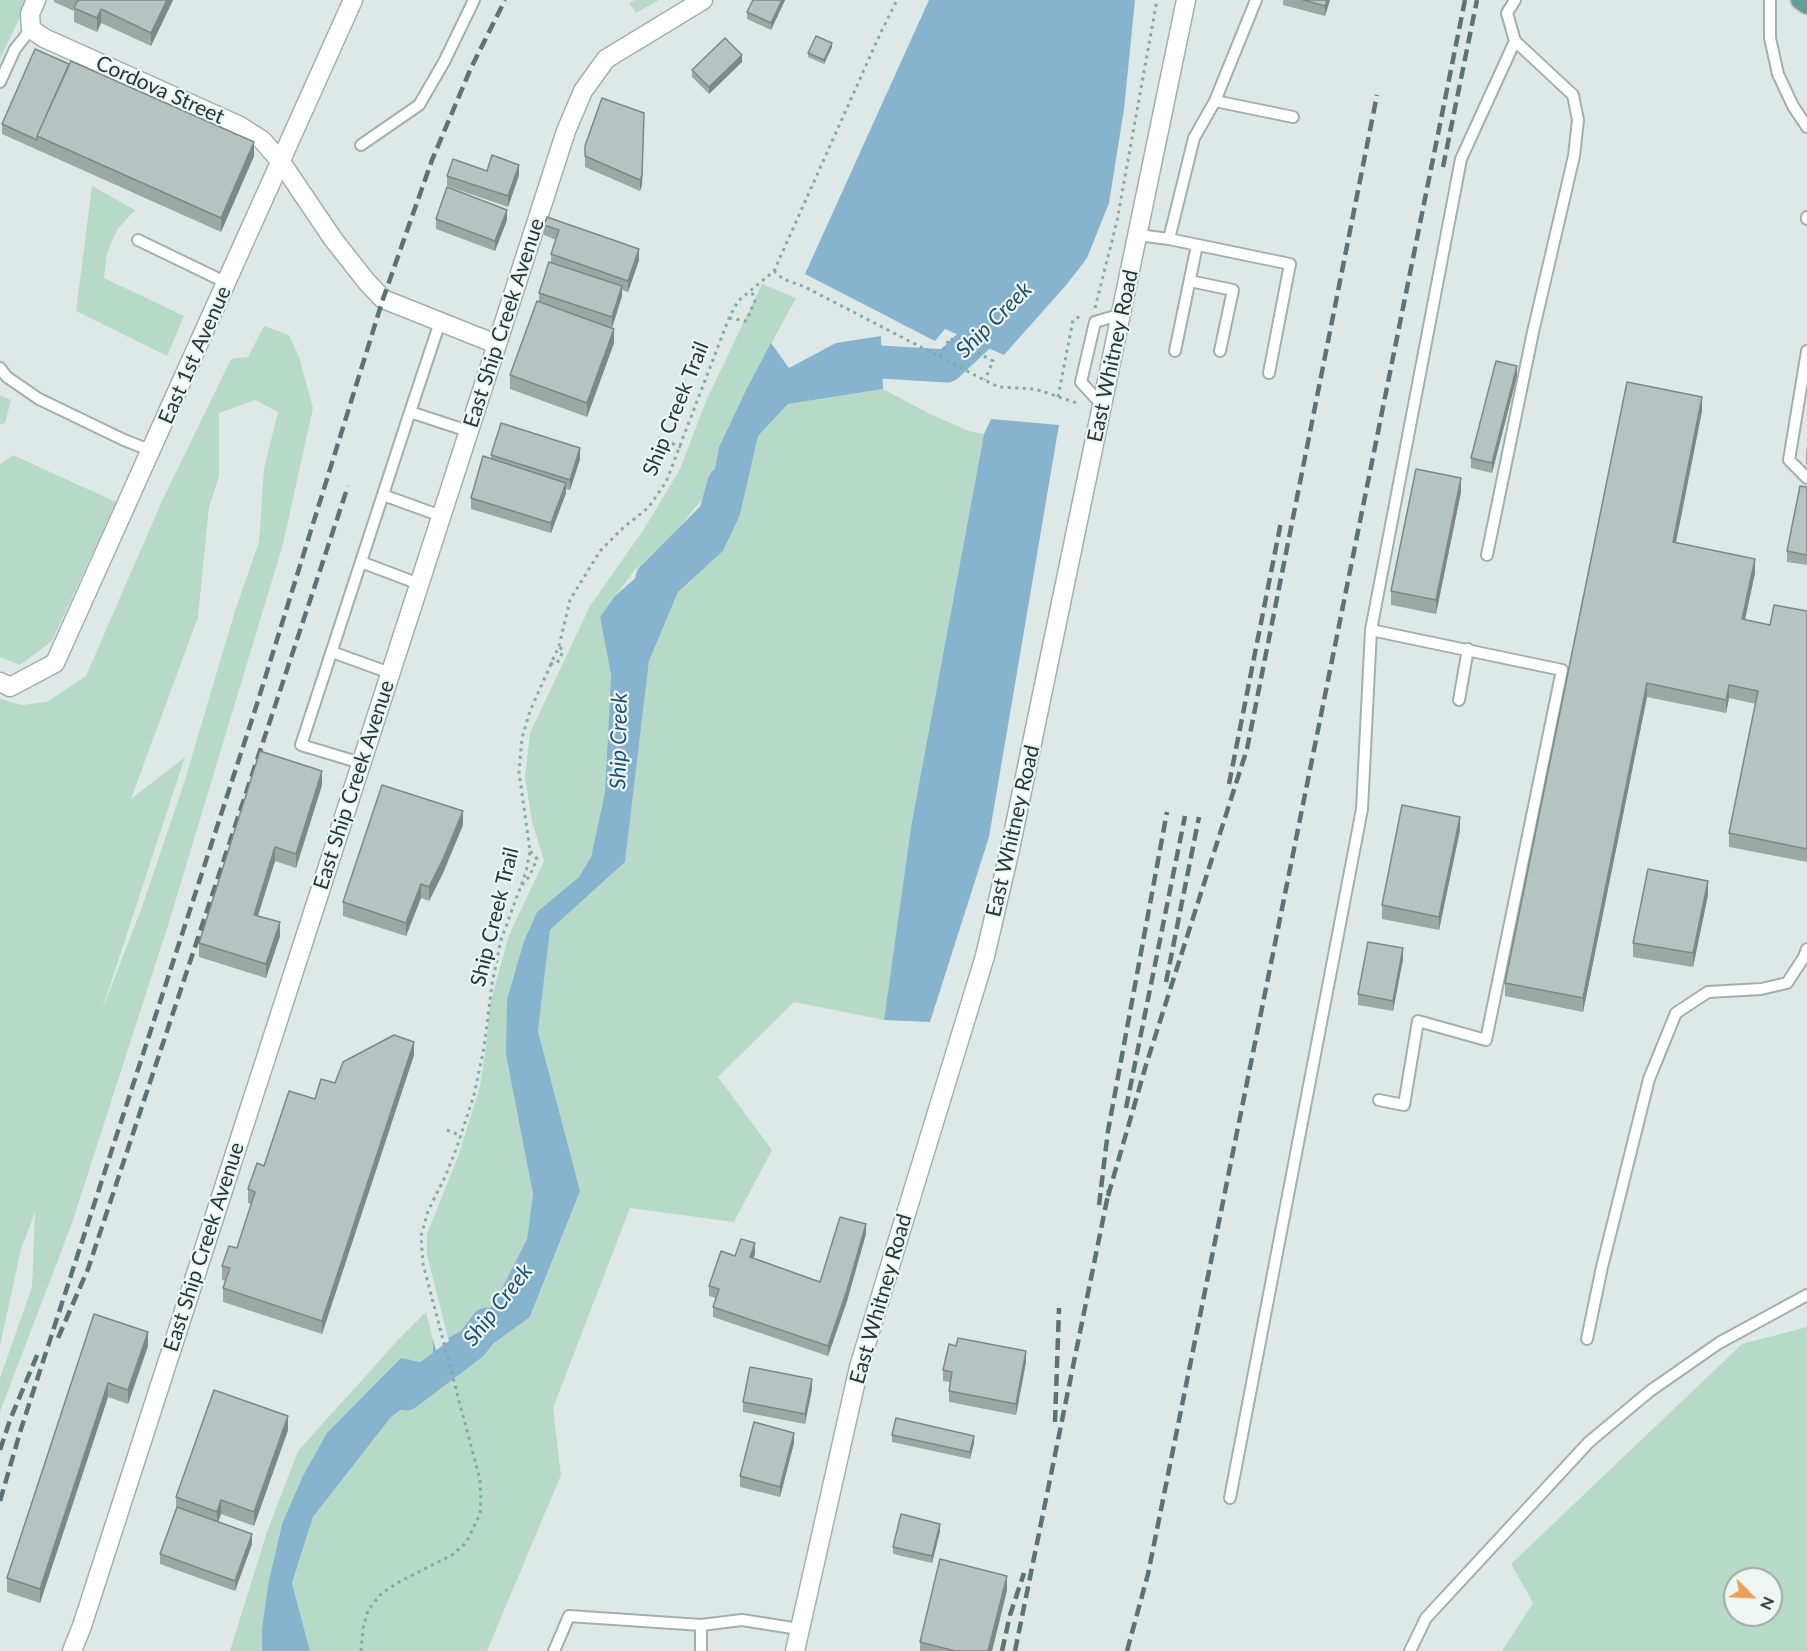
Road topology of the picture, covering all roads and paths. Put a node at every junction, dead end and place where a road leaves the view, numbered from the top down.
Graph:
1 (36, 0) edge
2 (353, 0) edge
3 (474, 0) edge
4 (703, 0) edge
5 (897, 0) edge
6 (1157, 0) edge
7 (1186, 0) edge
8 (1256, 0) edge
9 (1515, 0) edge
10 (1770, 0) edge
11 (1800, 0) edge
12 (1807, 5) edge
13 (31, 29) junction
14 (1515, 41) junction
15 (0, 82) edge
16 (1215, 101) junction
17 (1293, 117) dead end
18 (1807, 127) edge
19 (361, 145) dead end
20 (281, 162) junction
21 (1138, 235) junction
22 (1168, 239) junction
23 (138, 240) dead end
24 (1197, 245) junction
25 (774, 271) junction
26 (1190, 281) junction
27 (227, 283) junction
28 (751, 289) junction
29 (1122, 314) junction
30 (729, 318) junction
31 (440, 322) junction
32 (496, 344) junction
33 (1175, 351) dead end
34 (1220, 351) dead end
35 (1807, 351) edge
36 (940, 357) junction
37 (0, 368) edge
38 (1269, 373) dead end
39 (985, 380) junction
40 (1058, 397) junction
41 (1102, 408) junction
42 (410, 412) junction
43 (468, 431) junction
44 (658, 438) dead end
45 (681, 447) junction
46 (152, 451) junction
47 (1807, 478) edge
48 (383, 495) junction
49 (441, 516) junction
50 (1487, 555) dead end
51 (361, 562) junction
52 (419, 584) junction
53 (1371, 630) junction
54 (559, 646) junction
55 (1468, 649) junction
56 (332, 652) junction
57 (549, 664) junction
58 (390, 674) junction
59 (5, 684) edge
60 (1459, 700) dead end
61 (361, 762) junction
62 (530, 851) junction
63 (521, 886) junction
64 (1807, 949) edge
65 (1379, 1100) dead end
66 (447, 1130) dead end
67 (461, 1136) junction
68 (1807, 1295) edge
69 (1587, 1339) dead end
70 (1230, 1498) dead end
71 (701, 1625) junction
72 (799, 1629) junction
73 (72, 1651) edge
74 (361, 1651) edge
75 (554, 1651) edge
76 (701, 1651) edge
77 (795, 1651) edge
78 (1410, 1651) edge

1 - 13 street
2 - 20 street, East 1st Avenue
3 - 19 lane
4 - 32 street, East Ship Creek Avenue
5 - 25 path, Ship Creek Trail
6 - 40 path
7 - 21 street, East Whitney Road
8 - 16 lane
9 - 14 lane
10 - 18 lane
11 - 12 main road
13 - 15 lane
13 - 20 street, Cordova Street
14 - 50 lane
14 - 53 lane
16 - 17 lane
16 - 22 lane
20 - 27 street, East 1st Avenue
20 - 31 street, Cordova Street
21 - 22 lane
21 - 29 street, East Whitney Road
22 - 24 lane
23 - 27 lane
24 - 26 lane
24 - 38 lane
25 - 28 path, Ship Creek Trail
25 - 36 path
26 - 33 lane
26 - 34 lane
27 - 46 street, East 1st Avenue
28 - 30 path, Ship Creek Trail
28 - 30 path
29 - 41 street, East Whitney Road
29 - 41 lane
30 - 45 path, Ship Creek Trail
31 - 32 street, Cordova Street
31 - 42 lane
32 - 43 street, East Ship Creek Avenue
35 - 47 lane
36 - 39 path
36 - 39 path
37 - 46 lane
39 - 40 path
40 - 41 path
41 - 72 street, East Whitney Road
42 - 43 lane
42 - 48 lane
43 - 49 street, East Ship Creek Avenue
44 - 45 path
45 - 54 path, Ship Creek Trail
46 - 59 street, East 1st Avenue
48 - 49 lane
48 - 51 lane
49 - 52 street, East Ship Creek Avenue
51 - 52 lane
51 - 56 lane
52 - 58 street, East Ship Creek Avenue
53 - 55 lane
53 - 70 lane
54 - 57 path, Ship Creek Trail
54 - 57 path
55 - 60 lane
55 - 65 lane
56 - 58 lane
56 - 61 lane
57 - 62 path, Ship Creek Trail
58 - 61 street, East Ship Creek Avenue
61 - 73 street, East Ship Creek Avenue
62 - 63 path, Ship Creek Trail
62 - 63 path
63 - 67 path, Ship Creek Trail
64 - 69 lane
66 - 67 path
67 - 74 path, Ship Creek Trail
68 - 78 lane
71 - 72 lane
71 - 75 lane
71 - 76 lane
72 - 77 street, East Whitney Road

